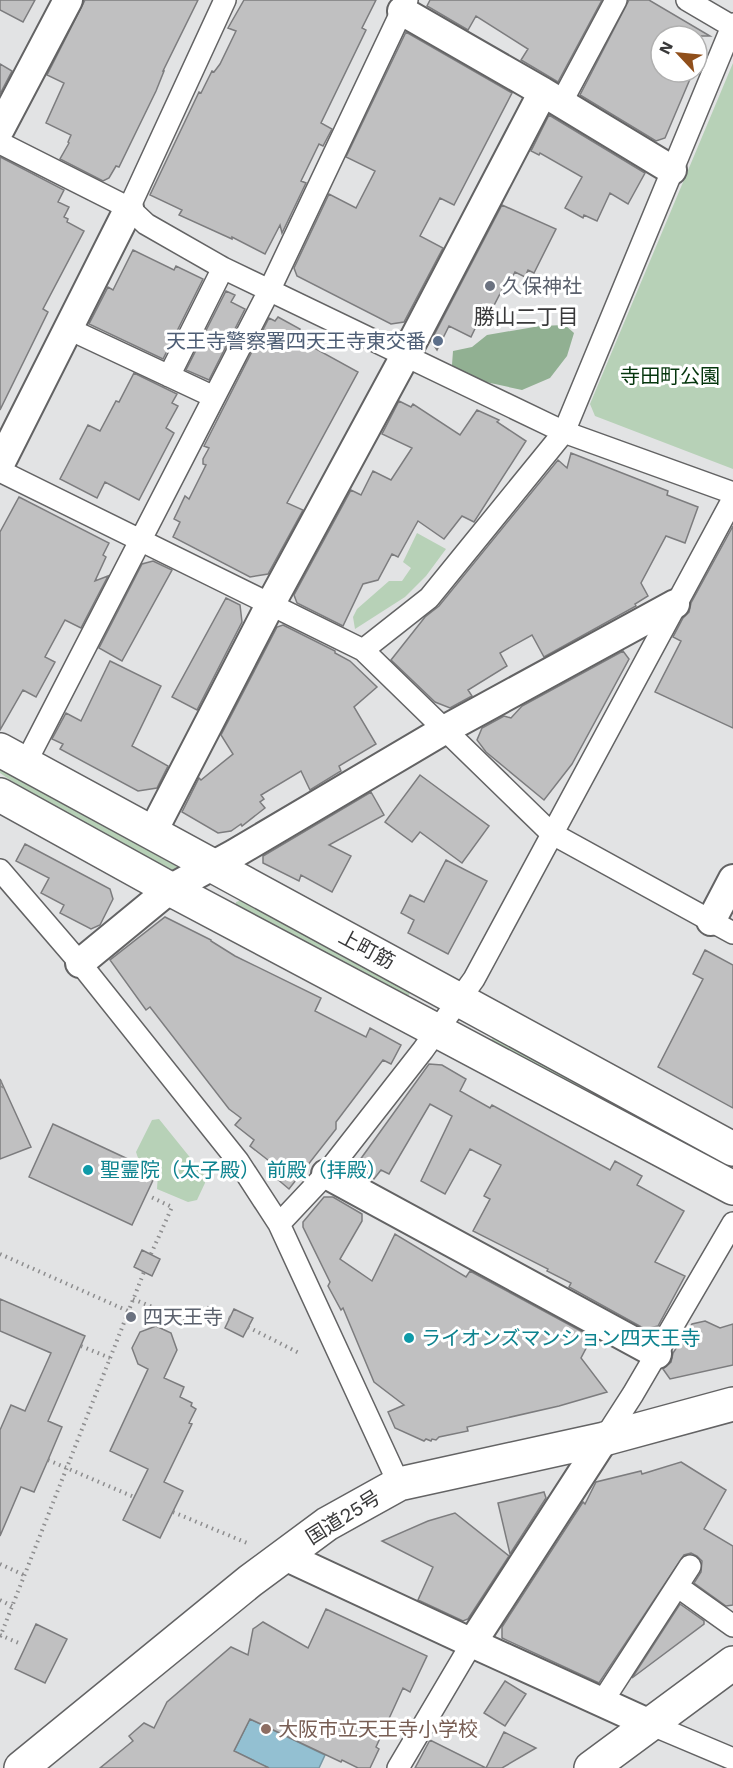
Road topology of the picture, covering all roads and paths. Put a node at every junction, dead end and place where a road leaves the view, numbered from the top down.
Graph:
1 (68, 0) edge
2 (225, 0) edge
3 (616, 0) edge
4 (687, 0) edge
5 (405, 5) edge
6 (732, 26) edge
7 (552, 97) junction
8 (0, 129) edge
9 (0, 143) edge
10 (672, 170) junction
11 (129, 208) junction
12 (223, 268) junction
13 (269, 291) junction
14 (69, 329) junction
15 (405, 356) junction
16 (169, 376) junction
17 (214, 397) junction
18 (564, 432) junction
19 (0, 464) edge
20 (0, 471) edge
21 (733, 493) edge
22 (733, 499) edge
23 (140, 541) junction
24 (675, 604) junction
25 (270, 605) junction
26 (363, 650) junction
27 (444, 730) junction
28 (13, 757) edge
29 (2, 802) edge
30 (152, 833) junction
31 (551, 833) junction
32 (213, 866) junction
33 (0, 870) edge
34 (733, 879) edge
35 (170, 889) junction
36 (722, 927) edge
37 (80, 963) junction
38 (460, 999) junction
39 (438, 1030) junction
40 (0, 1082) edge
41 (0, 1090) edge
42 (733, 1149) edge
43 (326, 1174) junction
44 (733, 1188) edge
45 (152, 1197) dead end
46 (733, 1223) edge
47 (279, 1224) junction
48 (0, 1254) edge
49 (151, 1254) dead end
50 (144, 1272) dead end
51 (133, 1299) junction
52 (128, 1311) junction
53 (230, 1318) dead end
54 (248, 1327) dead end
55 (81, 1346) dead end
56 (299, 1353) dead end
57 (657, 1354) junction
58 (110, 1358) junction
59 (733, 1404) edge
60 (604, 1439) junction
61 (48, 1460) dead end
62 (67, 1467) junction
63 (399, 1484) junction
64 (134, 1497) dead end
65 (173, 1512) dead end
66 (247, 1543) dead end
67 (285, 1556) junction
68 (0, 1564) edge
69 (690, 1566) dead end
70 (24, 1575) junction
71 (677, 1586) junction
72 (0, 1600) edge
73 (12, 1606) junction
74 (733, 1626) edge
75 (0, 1636) edge
76 (472, 1643) junction
77 (21, 1644) dead end
78 (733, 1663) edge
79 (602, 1702) junction
80 (650, 1724) junction
81 (733, 1759) edge
82 (21, 1768) edge
83 (398, 1768) edge
84 (591, 1768) edge

1 - 8 street
2 - 11 street
3 - 7 street
4 - 6 street
5 - 7 street
5 - 13 street
6 - 10 street
7 - 10 street
7 - 15 street
9 - 11 street
10 - 18 street
11 - 12 street
11 - 14 street
12 - 13 street
12 - 16 street
13 - 15 street
13 - 17 street
14 - 16 street
14 - 19 street
15 - 18 street
15 - 25 street
16 - 17 street
17 - 23 street
18 - 21 street
18 - 26 street
20 - 23 street
22 - 24 street
23 - 25 street
23 - 28 street
24 - 27 street
24 - 31 street
25 - 26 street
25 - 30 street
26 - 27 street
27 - 31 street
27 - 32 street
28 - 30 main road, 上町筋
29 - 35 main road, 上町筋
30 - 32 main road, 上町筋
31 - 36 street
31 - 38 street
32 - 35 street
32 - 38 main road, 上町筋
33 - 37 street
34 - 36 street
35 - 37 street
35 - 39 main road, 上町筋
37 - 47 street
38 - 39 street
38 - 42 main road, 上町筋
39 - 43 street
39 - 44 main road, 上町筋
40 - 41 path
43 - 47 street
43 - 57 street
45 - 49 path
46 - 57 street
47 - 63 street
48 - 52 path
50 - 51 path
51 - 52 path
51 - 53 path
52 - 58 path
54 - 56 path
55 - 58 path
57 - 60 street
58 - 62 path
59 - 60 main road, 国道25号
60 - 63 main road, 国道25号
60 - 76 street
61 - 62 path
62 - 64 path
62 - 70 path
63 - 67 main road, 国道25号
65 - 66 path
67 - 76 street
67 - 82 main road, 国道25号
68 - 70 path
69 - 71 street
70 - 73 path
71 - 74 street
71 - 79 street
72 - 73 path
73 - 75 path
75 - 77 path
76 - 79 street
76 - 83 street
78 - 80 main road
79 - 80 street
80 - 81 street
80 - 84 main road

